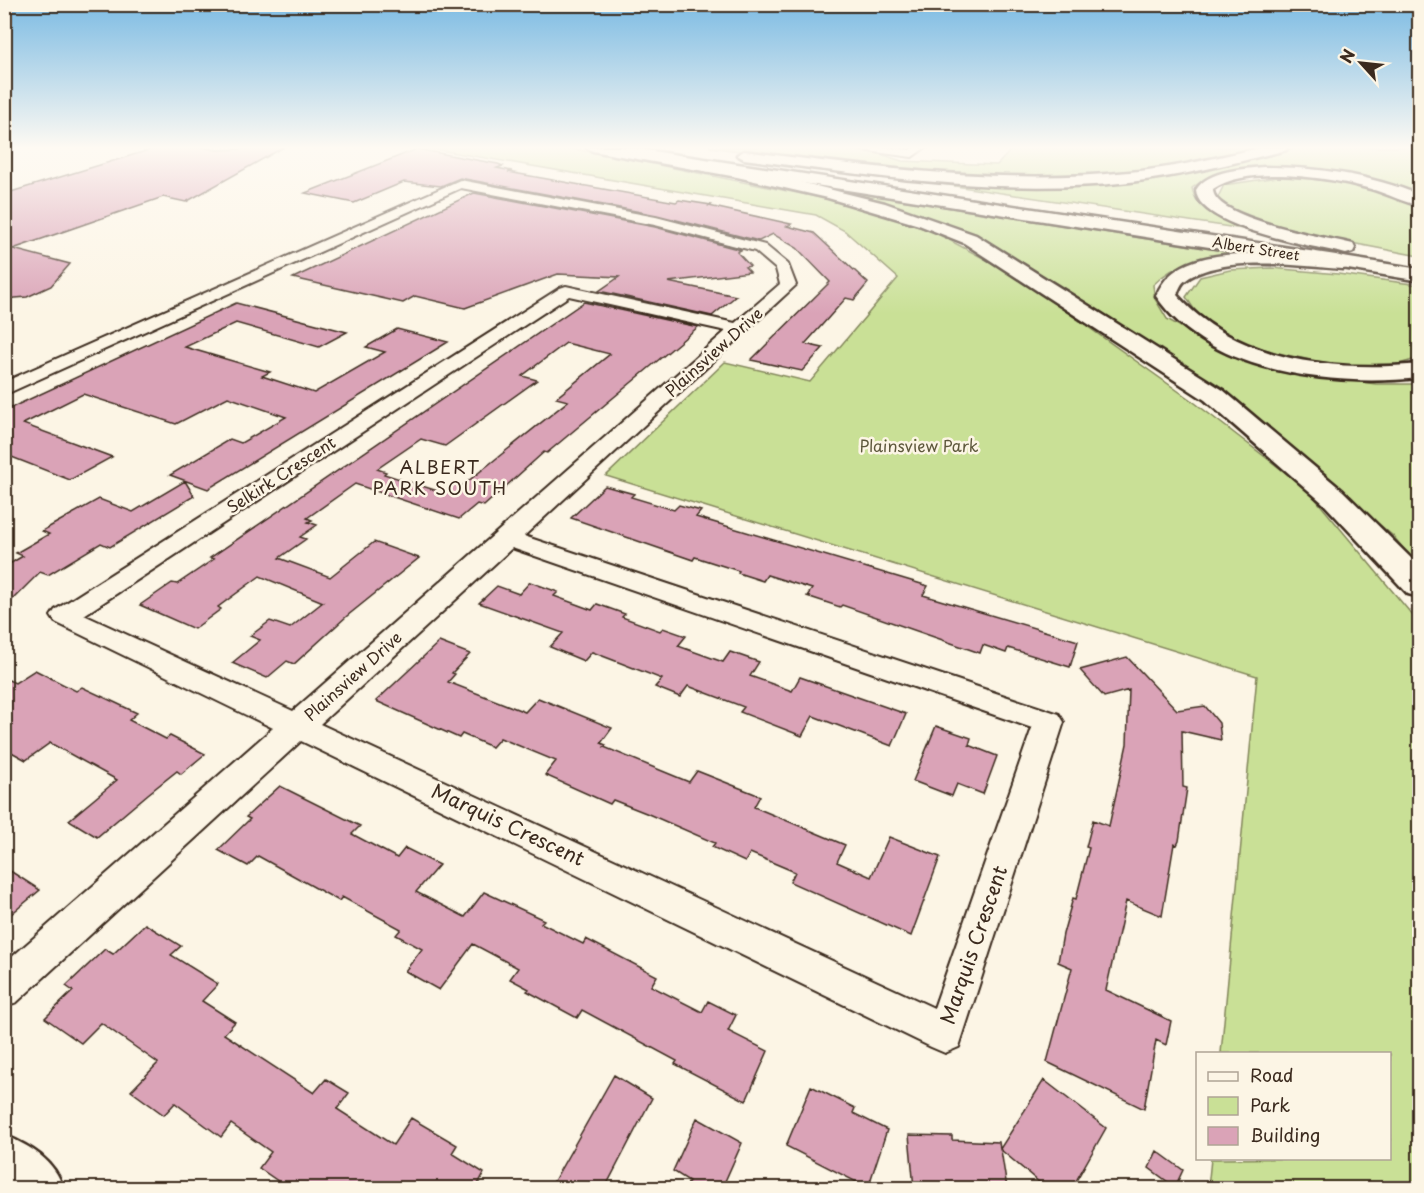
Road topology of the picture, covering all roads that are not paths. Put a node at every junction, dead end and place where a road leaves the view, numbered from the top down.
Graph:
1 (418, 203) edge
2 (559, 203) edge
3 (865, 203) edge
4 (981, 203) edge
5 (1015, 203) edge
6 (1210, 203) edge
7 (1346, 256) junction
8 (1419, 267) edge
9 (740, 329) junction
10 (1419, 371) edge
11 (4, 389) edge
12 (507, 538) junction
13 (1419, 587) edge
14 (298, 726) junction
15 (4, 988) edge
16 (4, 1163) edge
17 (35, 1188) edge

1 - 11 street, Plainsview Drive
2 - 9 street, Plainsview Drive
3 - 13 main road
4 - 7 main road, Albert Street
5 - 7 main road, Albert Street
6 - 7 main road
7 - 8 main road
7 - 10 main road
9 - 12 street, Plainsview Drive
9 - 14 street, Selkirk Crescent
12 - 14 street, Plainsview Drive
12 - 14 street, Marquis Crescent
14 - 15 street, Plainsview Drive
16 - 17 main road

